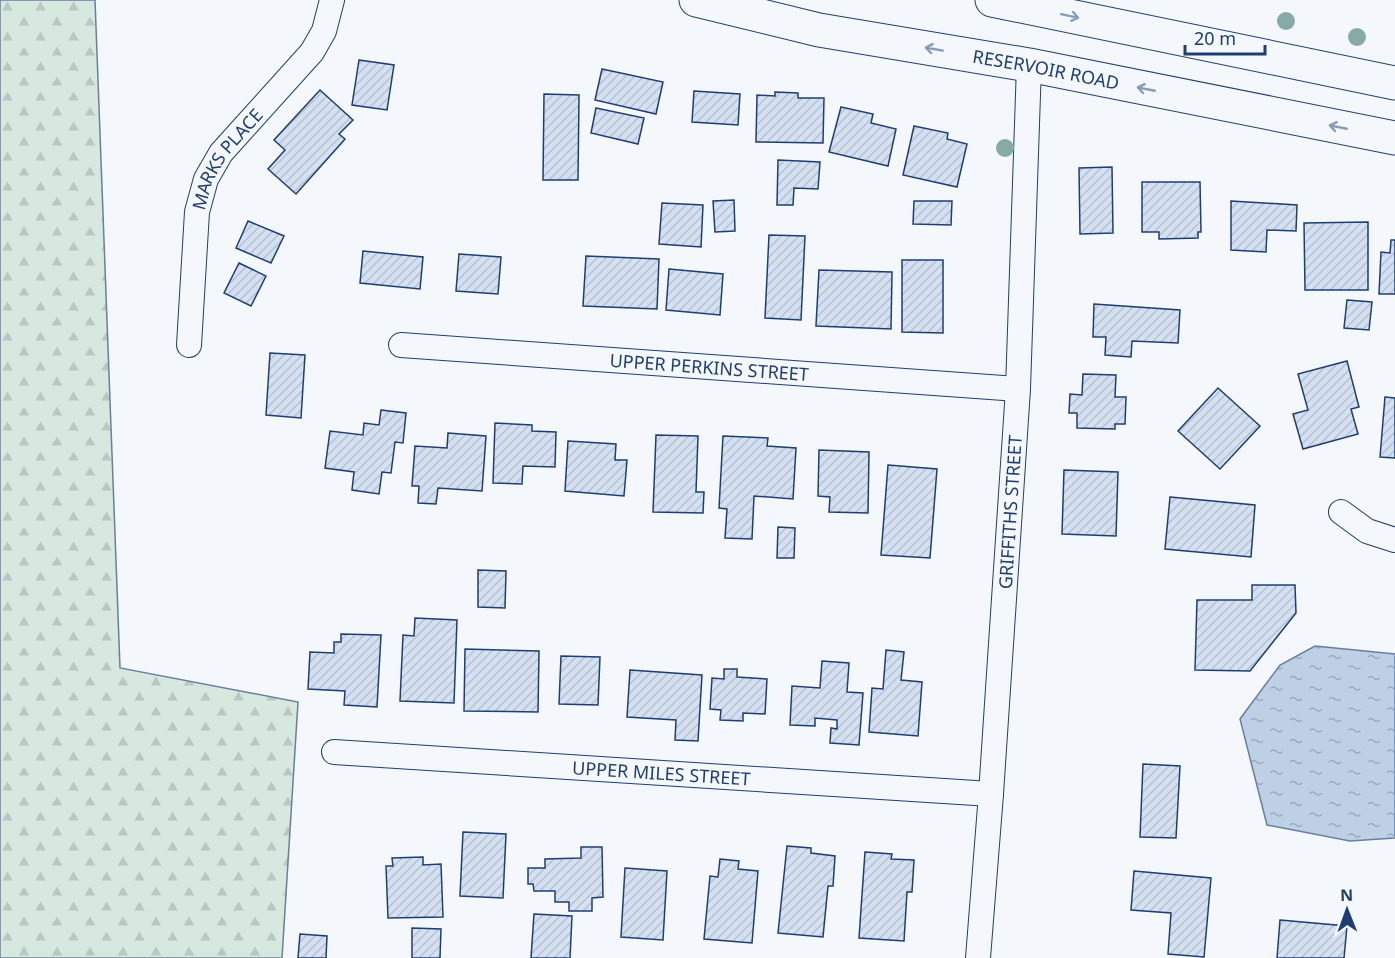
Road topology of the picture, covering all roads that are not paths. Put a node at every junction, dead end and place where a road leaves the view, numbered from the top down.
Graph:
1 (332, 0) edge
2 (696, 0) edge
3 (992, 0) edge
4 (1029, 65) junction
5 (1395, 83) edge
6 (1395, 138) edge
7 (189, 345) dead end
8 (401, 345) dead end
9 (1018, 389) junction
10 (1341, 512) dead end
11 (1395, 540) edge
12 (334, 752) dead end
13 (991, 794) junction
14 (978, 958) edge

1 - 7 street, MARKS PLACE
4 -> 2 main road, RESERVOIR ROAD
3 -> 5 main road
6 -> 4 main road, RESERVOIR ROAD
4 - 9 street, GRIFFITHS STREET
8 - 9 street, UPPER PERKINS STREET
9 - 13 street, GRIFFITHS STREET
10 - 11 street
12 - 13 street, UPPER MILES STREET
13 - 14 street, GRIFFITHS STREET

